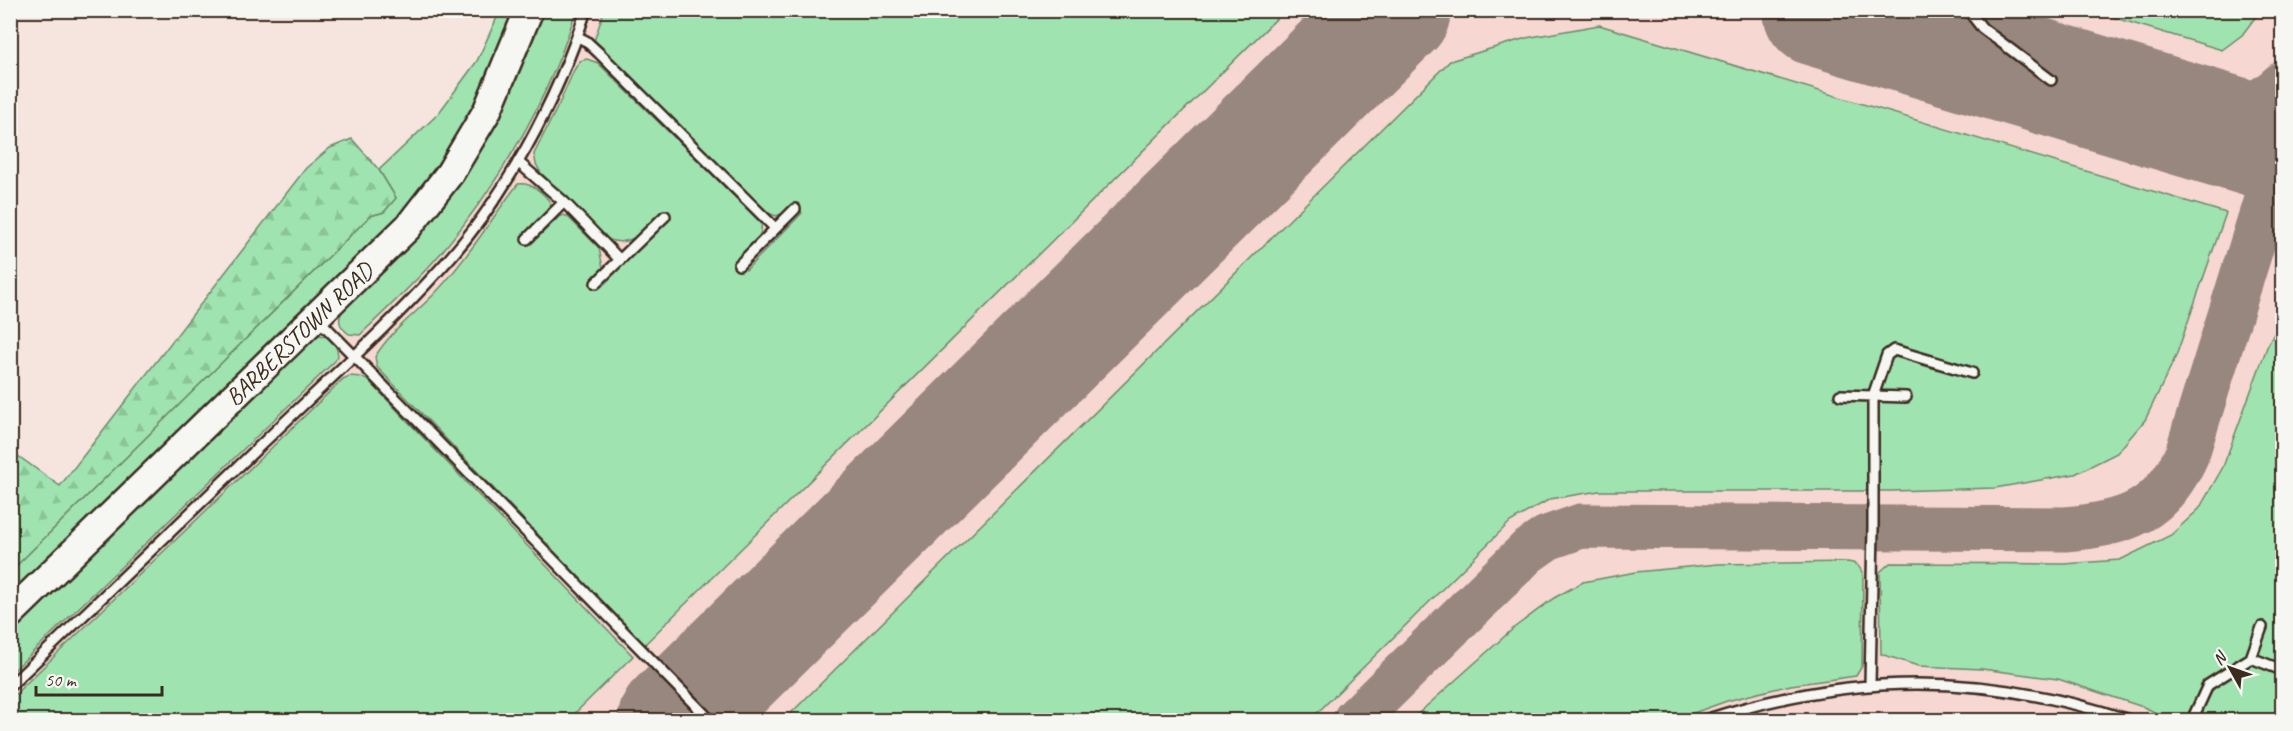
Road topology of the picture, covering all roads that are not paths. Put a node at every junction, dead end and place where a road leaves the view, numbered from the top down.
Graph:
1 (529, 10) edge
2 (586, 10) edge
3 (1968, 10) edge
4 (578, 37) junction
5 (2051, 80) dead end
6 (518, 162) junction
7 (564, 202) junction
8 (795, 209) dead end
9 (665, 216) dead end
10 (775, 228) junction
11 (526, 239) dead end
12 (620, 260) junction
13 (739, 265) dead end
14 (596, 283) dead end
15 (317, 318) junction
16 (354, 355) junction
17 (1972, 373) dead end
18 (1840, 395) dead end
19 (1873, 396) junction
20 (1906, 397) dead end
21 (10, 614) edge
22 (2262, 627) dead end
23 (2251, 658) junction
24 (2283, 670) edge
25 (1870, 685) junction
26 (10, 686) edge
27 (710, 720) edge
28 (1704, 720) edge
29 (2129, 720) edge
30 (2192, 720) edge

1 - 15 main road, BARBERSTOWN ROAD
2 - 4 lane
3 - 5 lane
4 - 6 lane
4 - 10 lane
6 - 7 lane
6 - 16 lane
7 - 11 lane
7 - 12 lane
8 - 10 lane
9 - 12 lane
10 - 13 lane
12 - 14 lane
15 - 16 lane
15 - 21 main road, BARBERSTOWN ROAD
16 - 26 lane
16 - 27 lane
17 - 19 lane
18 - 19 lane
19 - 20 lane
19 - 25 lane
22 - 23 lane
23 - 24 lane
23 - 30 lane
25 - 28 lane
25 - 29 lane

